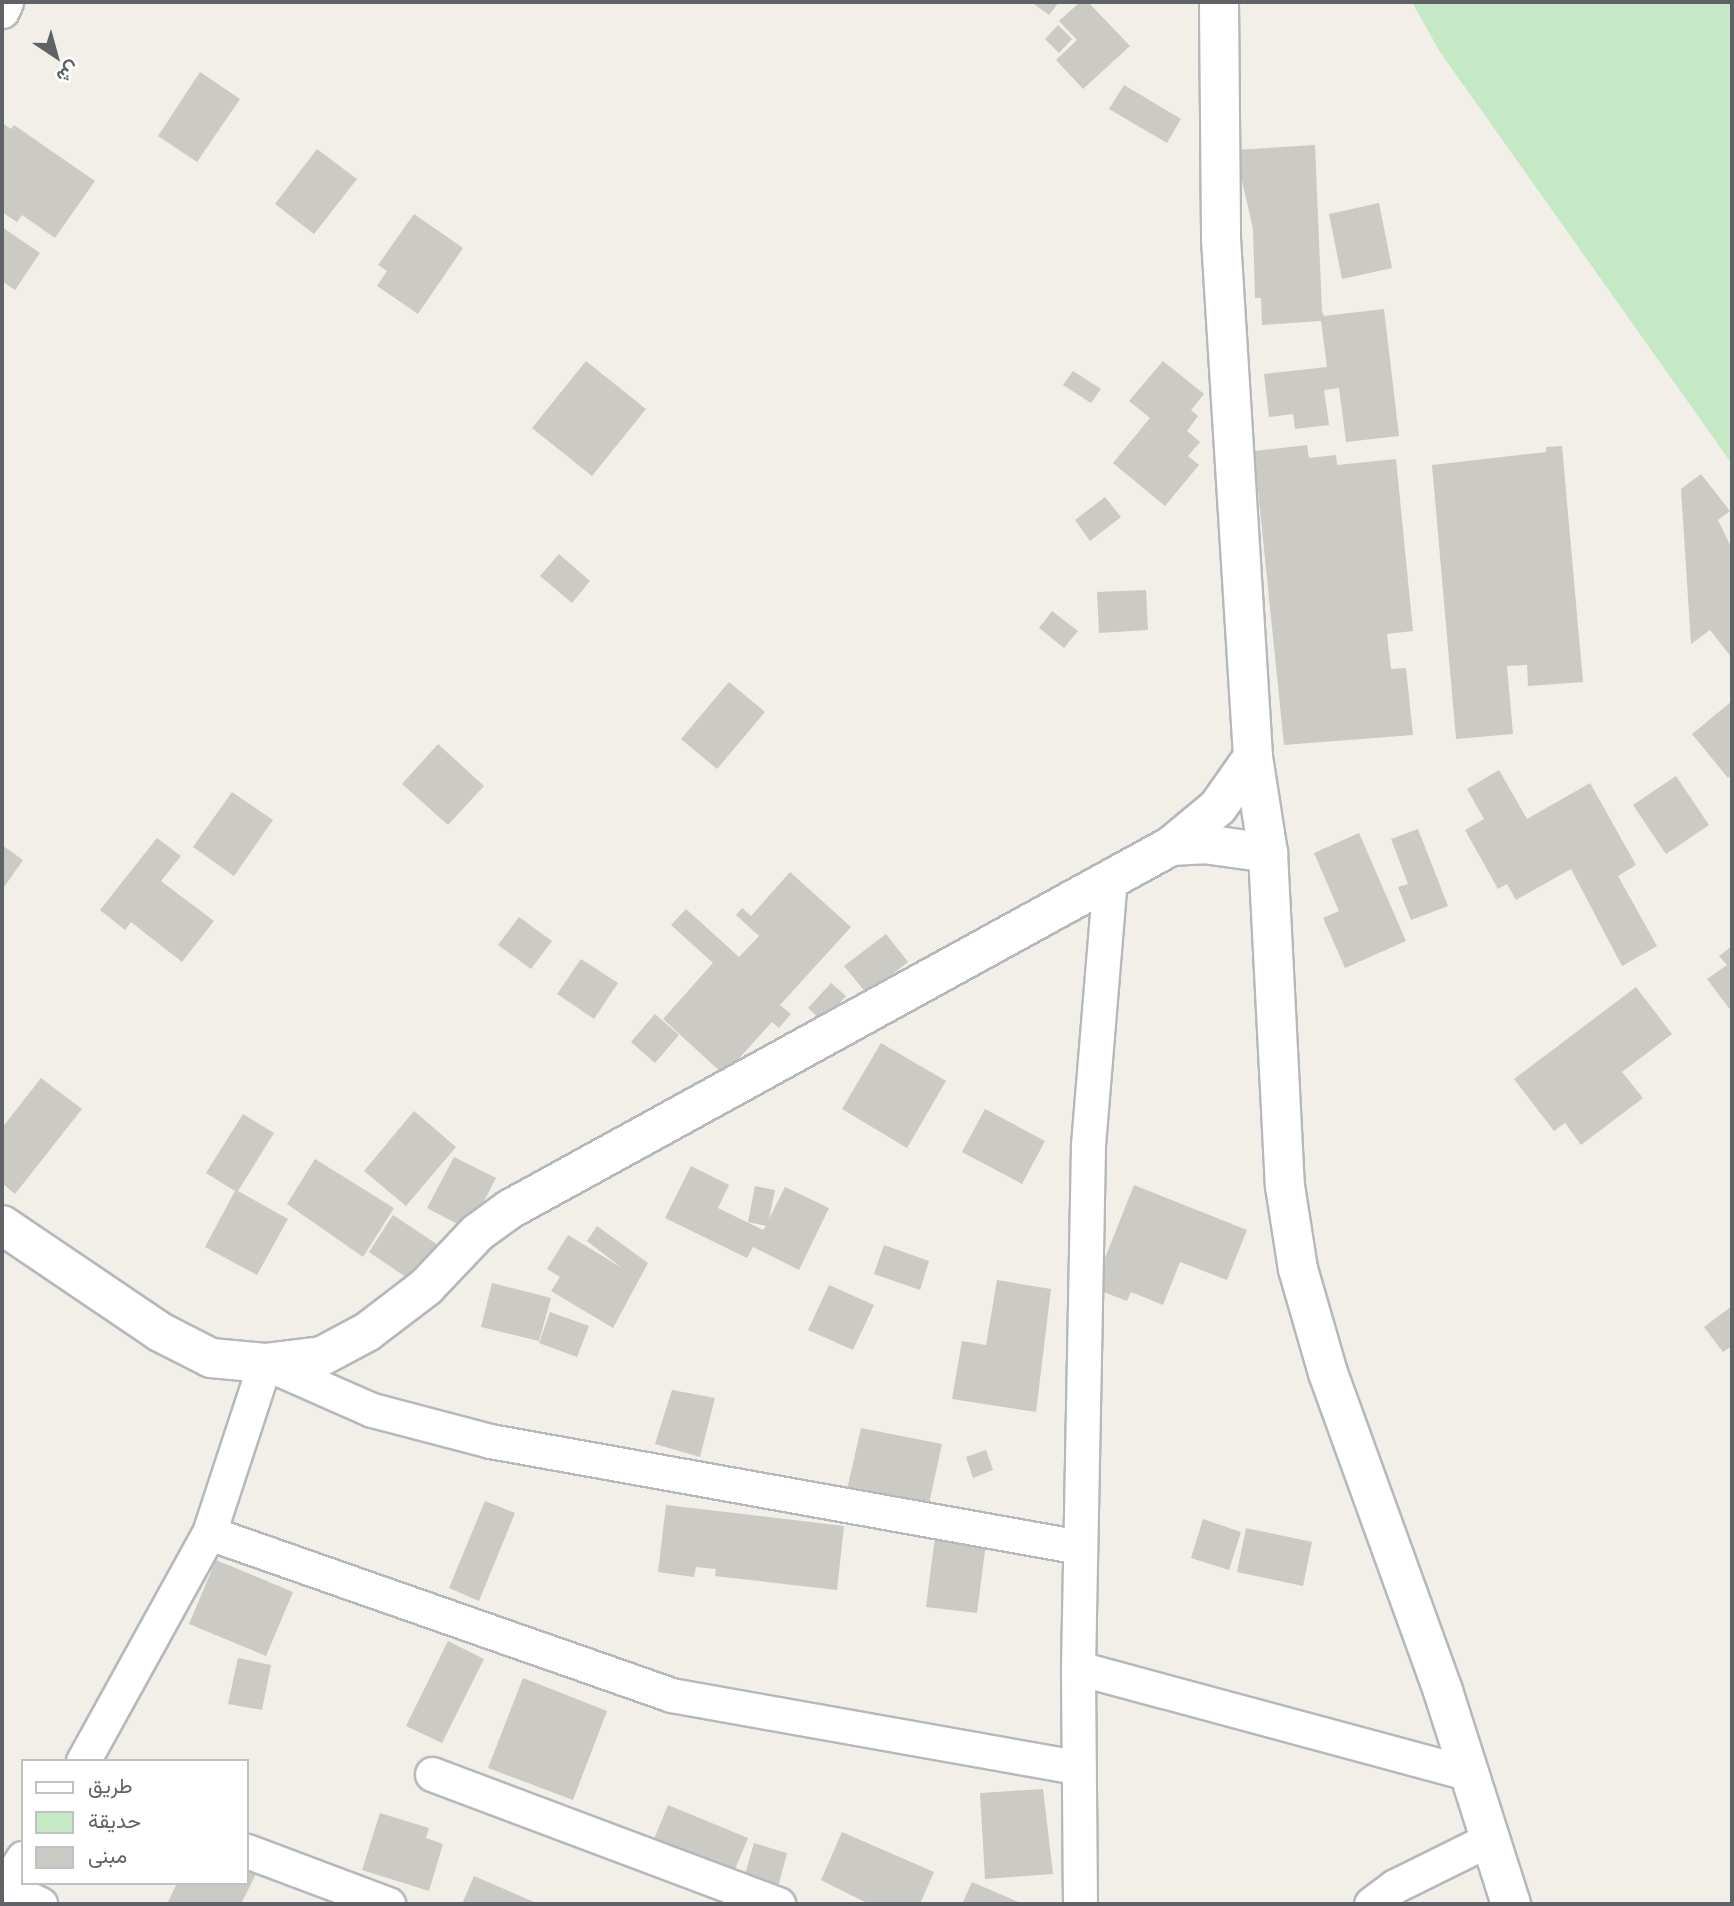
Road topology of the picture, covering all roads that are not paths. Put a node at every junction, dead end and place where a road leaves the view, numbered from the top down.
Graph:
1 (6, 2) edge
2 (1219, 2) edge
3 (2, 10) edge
4 (1253, 757) junction
5 (1171, 846) junction
6 (1268, 853) junction
7 (1110, 877) junction
8 (2, 1225) edge
9 (265, 1363) junction
10 (209, 1533) junction
11 (1080, 1546) junction
12 (1078, 1668) junction
13 (84, 1759) edge
14 (1079, 1768) junction
15 (432, 1774) dead end
16 (1470, 1774) junction
17 (1490, 1839) junction
18 (248, 1851) edge
19 (21, 1861) edge
20 (3, 1889) edge
21 (40, 1904) edge
22 (388, 1904) edge
23 (778, 1904) edge
24 (1080, 1904) edge
25 (1371, 1904) edge
26 (1511, 1904) edge

1 - 3 street
2 - 4 main road
4 - 5 main road
4 - 6 main road
5 - 6 main road
5 - 7 main road
6 - 16 main road
7 - 9 main road
7 - 11 street
8 - 9 main road
9 - 10 street
9 - 11 street
10 - 13 street
10 - 14 street
11 - 12 street
12 - 14 street
12 - 16 street
14 - 24 street
15 - 23 street
16 - 17 main road
17 - 25 street
17 - 26 main road
18 - 22 street
19 - 20 street
20 - 21 street

